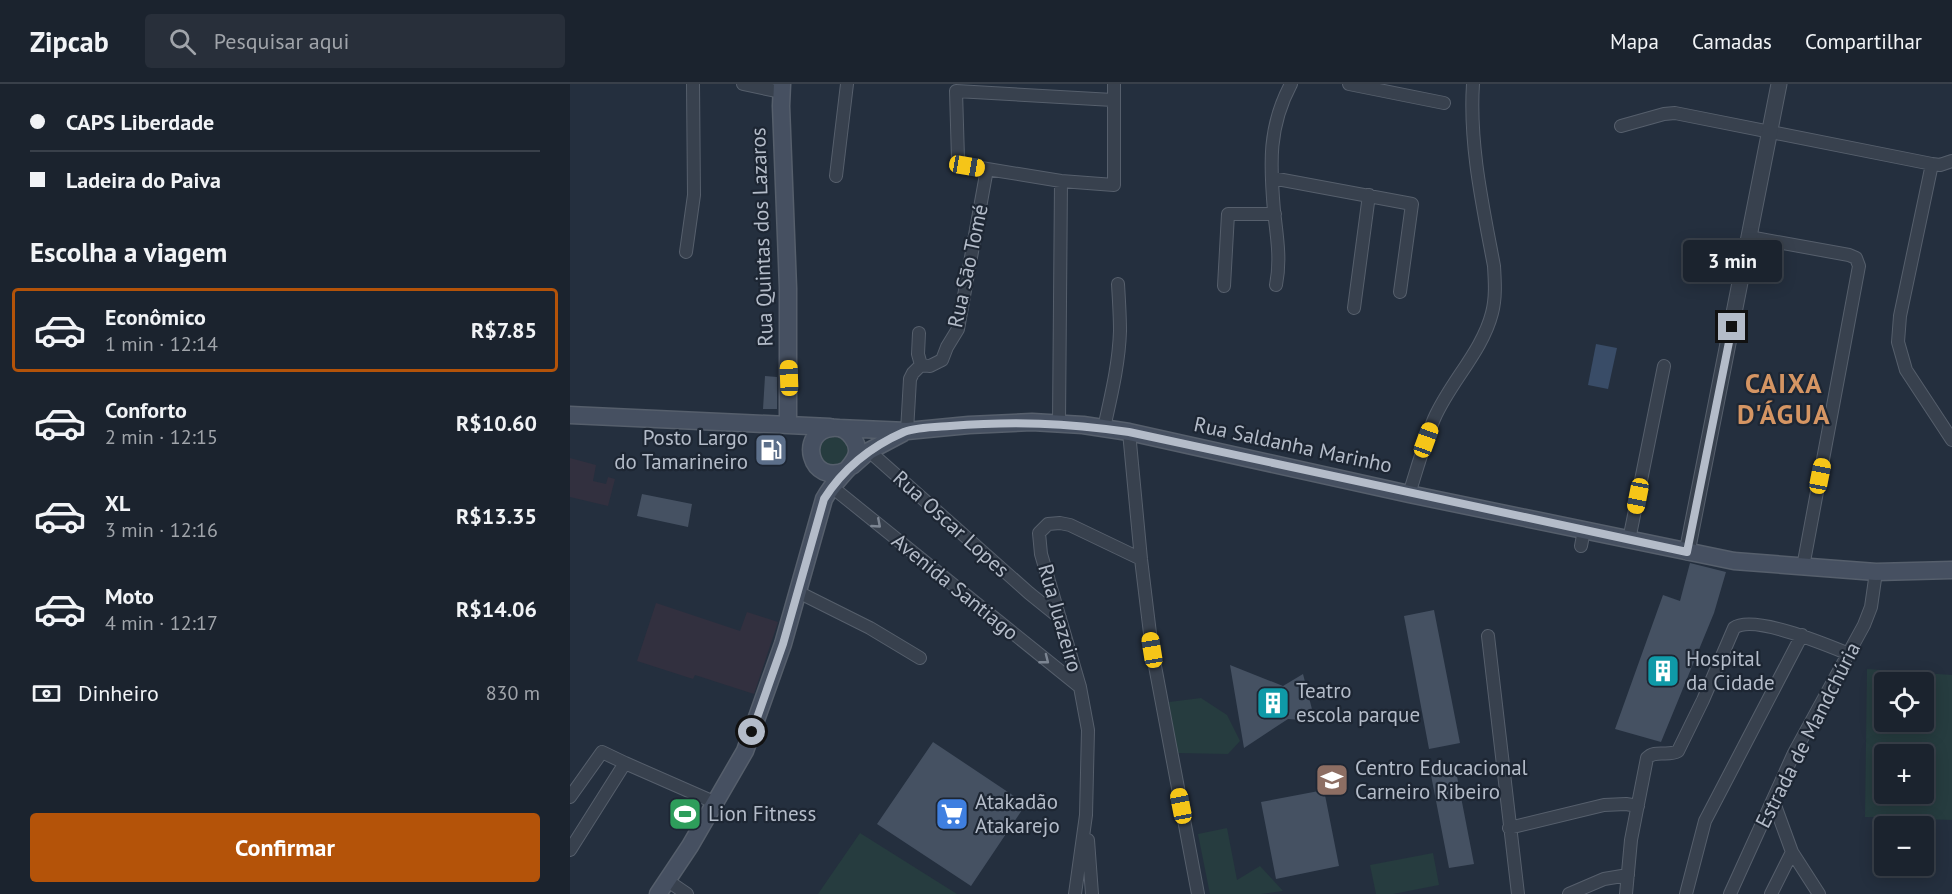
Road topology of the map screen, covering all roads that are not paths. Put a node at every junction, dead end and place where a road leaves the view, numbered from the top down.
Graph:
1 (693, 84) edge
2 (743, 84) edge
3 (847, 84) edge
4 (1114, 84) edge
5 (1291, 84) edge
6 (1349, 84) edge
7 (1473, 84) edge
8 (1779, 84) edge
9 (782, 88) edge
10 (1113, 100) junction
11 (1444, 102) dead end
12 (1621, 126) dead end
13 (1770, 131) junction
14 (1952, 160) edge
15 (1932, 164) junction
16 (987, 169) junction
17 (836, 176) dead end
18 (1272, 178) junction
19 (1061, 181) junction
20 (1369, 195) junction
21 (1275, 214) junction
22 (1749, 237) junction
23 (686, 252) dead end
24 (1118, 284) dead end
25 (1276, 285) dead end
26 (1224, 286) dead end
27 (1400, 292) dead end
28 (1354, 308) dead end
29 (919, 333) dead end
30 (921, 365) junction
31 (1664, 366) dead end
32 (570, 415) edge
33 (1059, 423) junction
34 (788, 424) junction
35 (907, 425) junction
36 (835, 428) junction
37 (1104, 428) junction
38 (1129, 432) junction
39 (1952, 440) edge
40 (869, 451) junction
41 (811, 456) junction
42 (849, 469) junction
43 (828, 493) junction
44 (1409, 494) junction
45 (1629, 540) junction
46 (1687, 552) junction
47 (1141, 559) junction
48 (1803, 567) junction
49 (1952, 570) edge
50 (1876, 572) junction
51 (798, 592) junction
52 (1060, 618) junction
53 (1802, 635) junction
54 (1488, 636) dead end
55 (1849, 654) junction
56 (920, 658) dead end
57 (1080, 687) junction
58 (625, 763) junction
59 (570, 797) edge
60 (1773, 800) junction
61 (716, 803) junction
62 (1638, 806) junction
63 (1086, 815) junction
64 (1509, 828) junction
65 (570, 850) edge
66 (1792, 852) junction
67 (1628, 875) junction
68 (663, 887) edge
69 (687, 894) edge
70 (1075, 894) edge
71 (1092, 894) edge
72 (1198, 894) edge
73 (1518, 894) edge
74 (1569, 894) edge
75 (1626, 894) edge
76 (1686, 894) edge
77 (1730, 894) edge
78 (1771, 894) edge
79 (1819, 894) edge

1 - 23 street
2 - 9 street
3 - 17 street
4 - 10 street
5 - 18 street
6 - 11 street
7 - 44 street
8 - 13 street
9 - 34 main road, Rua Quintas dos Lazaros
10 - 16 street
10 - 19 street
12 - 13 street
13 - 15 street
13 - 22 street
14 - 15 street
15 - 39 street
16 - 19 street
16 - 30 street, Rua Sāo Tomé
18 - 20 street
18 - 21 street
19 - 33 street
20 - 27 street
20 - 28 street
21 - 25 street
21 - 26 street
22 - 46 street
22 - 48 street
24 - 37 street
29 - 30 street
30 - 35 street
31 - 45 street
32 - 34 main road, Rua Saldanha Marinho
33 - 35 main road, Rua Saldanha Marinho
33 - 37 main road, Rua Saldanha Marinho
34 - 36 main road, Rua Saldanha Marinho
34 - 41 main road
35 - 36 main road, Rua Saldanha Marinho
35 - 40 main road, Rua Saldanha Marinho
36 - 41 main road
36 - 42 main road
37 - 38 main road, Rua Saldanha Marinho
38 - 44 main road, Rua Saldanha Marinho
38 - 47 street
40 - 42 main road, Rua Saldanha Marinho
40 - 52 street, Rua Oscar Lopes
41 - 42 main road
41 - 43 main road
42 - 43 main road, Rua Saldanha Marinho
43 - 51 main road
43 -> 57 street, Avenida Santiago
44 - 45 main road, Rua Saldanha Marinho
45 - 46 main road, Rua Saldanha Marinho
46 - 48 main road, Rua Saldanha Marinho
47 - 52 street, Rua Juazeiro
47 - 72 street
48 - 50 main road, Rua Saldanha Marinho
49 - 50 main road, Rua Saldanha Marinho
50 - 55 street, Estrada de Mandchúria
51 - 56 street
51 - 61 main road
52 - 57 street, Rua Juazeiro
53 - 55 street
53 - 62 street
53 - 76 street
54 - 64 street
55 - 60 street, Estrada de Mandchúria
57 - 63 street, Rua Juazeiro
58 - 59 street
58 - 61 street
58 - 65 street
60 - 66 street
60 - 77 street, Estrada de Mandchúria
61 - 68 main road
62 - 64 street
62 - 67 street
63 - 70 street, Rua Juazeiro
63 - 71 street, Rua Juazeiro
64 - 73 street
66 - 78 street
66 - 79 street
67 - 74 street
67 - 75 street
68 - 69 street

